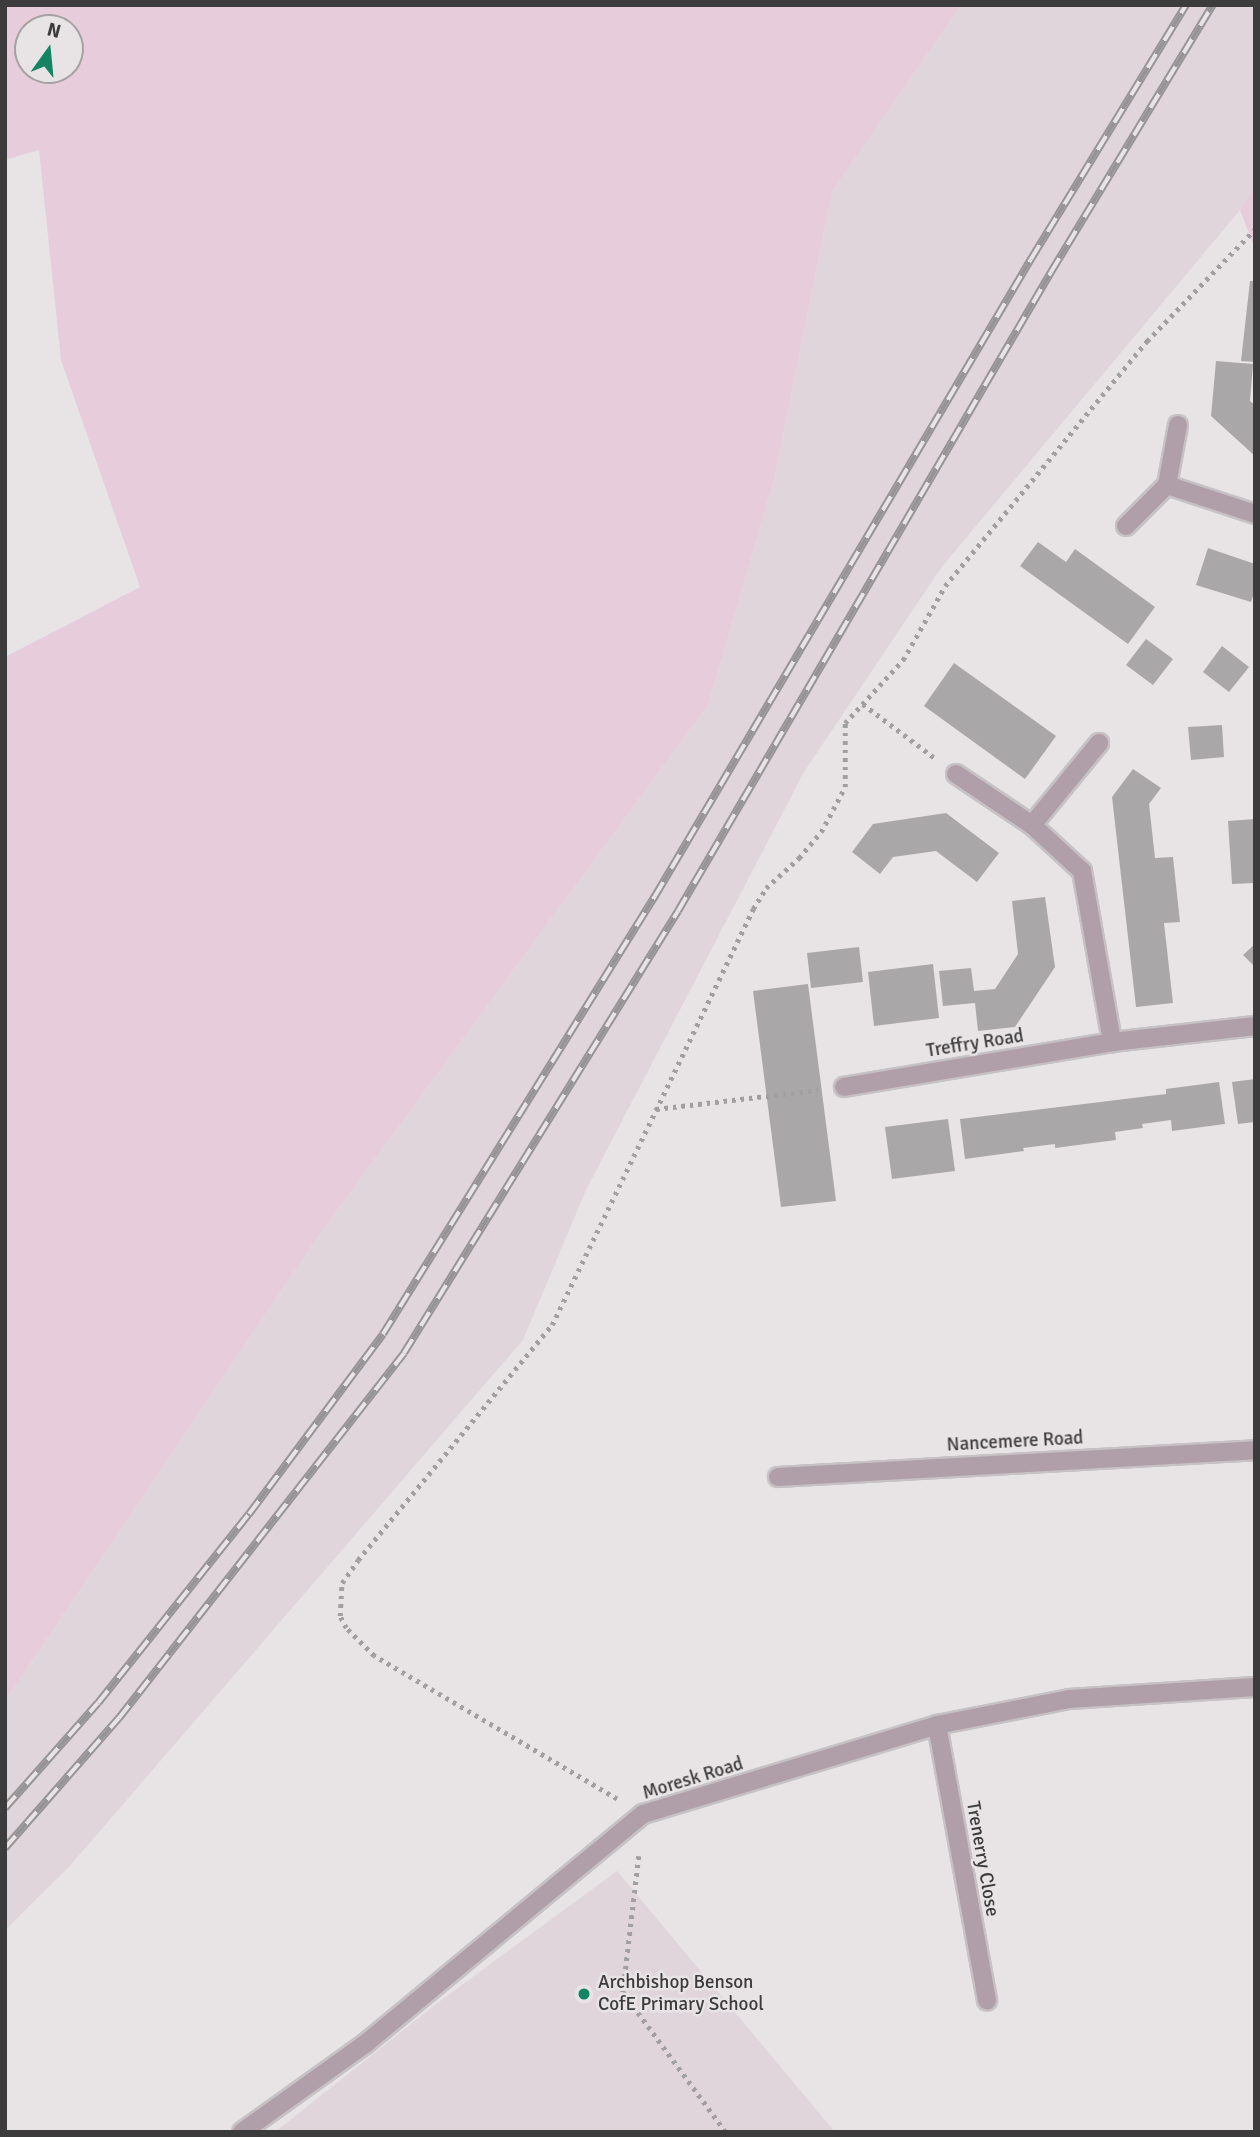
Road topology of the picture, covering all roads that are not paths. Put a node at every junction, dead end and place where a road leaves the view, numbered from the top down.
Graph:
1 (1178, 425) dead end
2 (1167, 485) junction
3 (1255, 514) edge
4 (1126, 526) dead end
5 (1099, 743) dead end
6 (956, 774) road end
7 (1032, 825) junction
8 (1255, 1026) edge
9 (1112, 1042) junction
10 (844, 1087) road end
11 (1255, 1450) edge
12 (778, 1477) dead end
13 (1255, 1687) edge
14 (937, 1725) junction
15 (987, 2000) dead end
16 (242, 2132) edge

1 - 2 street
2 - 3 street
2 - 4 street
5 - 7 street
6 - 7 street
7 - 9 street
8 - 9 street, Treffry Road
9 - 10 street, Treffry Road
11 - 12 street, Nancemere Road
13 - 14 street, Moresk Road
14 - 15 street, Trenerry Close
14 - 16 street, Moresk Road

